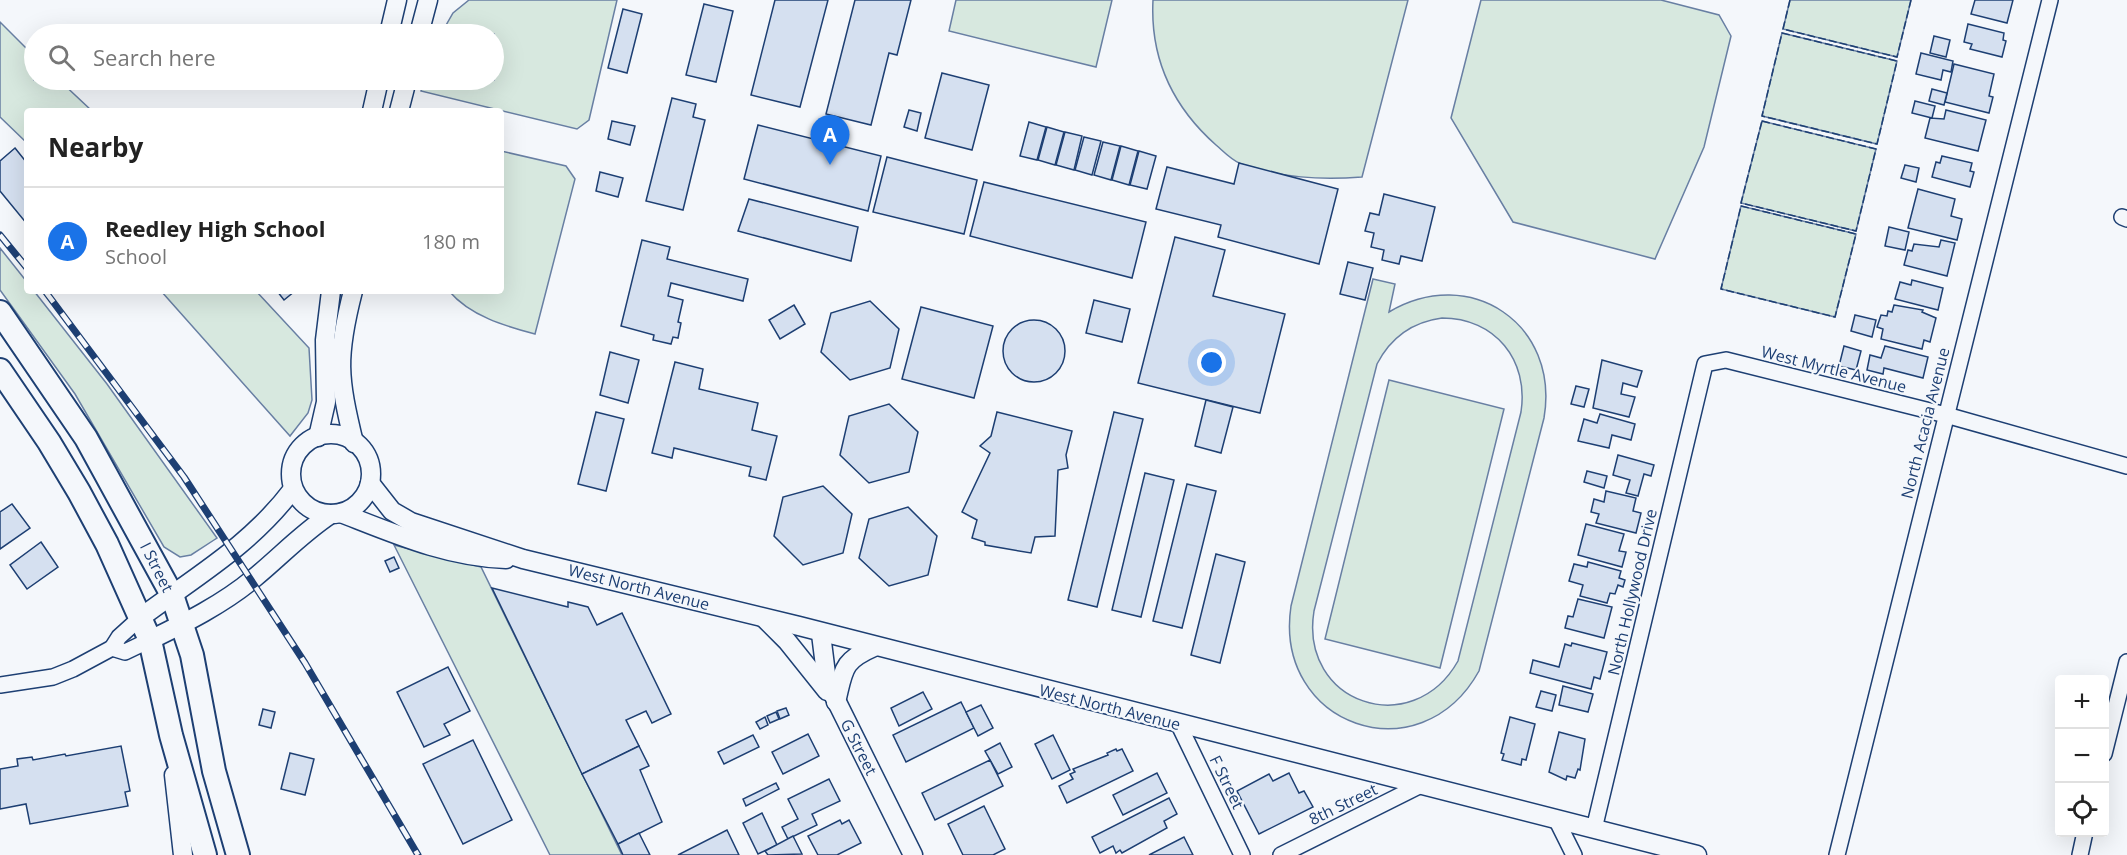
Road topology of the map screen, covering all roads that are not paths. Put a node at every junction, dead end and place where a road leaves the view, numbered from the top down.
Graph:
1 (397, 0) edge
2 (428, 0) edge
3 (2050, 0) edge
4 (391, 24) edge
5 (422, 24) edge
6 (377, 90) edge
7 (404, 90) edge
8 (373, 108) edge
9 (400, 108) edge
10 (331, 294) edge
11 (352, 294) edge
12 (0, 312) edge
13 (1705, 364) joint
14 (0, 370) edge
15 (1946, 415) junction
16 (318, 437) junction
17 (354, 443) junction
18 (2127, 466) edge
19 (370, 483) junction
20 (293, 489) junction
21 (336, 513) junction
22 (523, 559) junction
23 (172, 595) junction
24 (140, 618) junction
25 (763, 618) junction
26 (183, 624) junction
27 (821, 634) junction
28 (150, 640) junction
29 (874, 647) junction
30 (112, 648) junction
31 (2127, 662) edge
32 (0, 685) edge
33 (836, 702) junction
34 (1179, 725) junction
35 (2109, 734) edge
36 (171, 735) junction
37 (1421, 785) junction
38 (1557, 820) junction
39 (1594, 830) junction
40 (2084, 837) edge
41 (183, 855) edge
42 (205, 855) edge
43 (238, 855) edge
44 (913, 855) edge
45 (1242, 855) edge
46 (1281, 855) edge
47 (1574, 855) edge
48 (1696, 855) edge
49 (1837, 855) edge
50 (2080, 855) edge

1 - 4 street
2 - 5 street
3 - 15 street, North Acacia Avenue
6 - 8 street
7 - 9 street
10 - 16 street
11 - 17 street
12 - 23 main road, I Street
13 - 15 street, West Myrtle Avenue
13 - 39 street, North Hollywood Drive
14 - 24 main road
15 - 18 street, West Myrtle Avenue
15 - 49 street, North Acacia Avenue
16 - 17 street
16 - 20 street
17 - 19 street
19 - 21 street
19 - 22 street, West North Avenue
20 - 21 street
20 - 23 street
21 - 22 street, West North Avenue
21 - 26 street
22 - 25 street, West North Avenue
23 - 24 street
23 - 26 main road, I Street
24 - 28 main road
24 - 30 street
25 - 27 street, West North Avenue
25 - 33 street
26 - 28 street
26 - 43 main road, I Street
27 - 29 street, West North Avenue
27 - 33 street, G Street
28 - 30 street
28 - 36 main road
29 - 33 street
29 - 34 street, West North Avenue
30 - 32 street
31 - 35 street
33 - 44 street, G Street
34 - 37 street, West North Avenue
34 - 45 street, F Street
36 - 41 street
36 - 42 main road
37 - 38 street, West North Avenue
37 - 46 street, 8th Street
38 - 39 street, West North Avenue
38 - 47 street
39 - 48 street, West North Avenue
40 - 50 street

